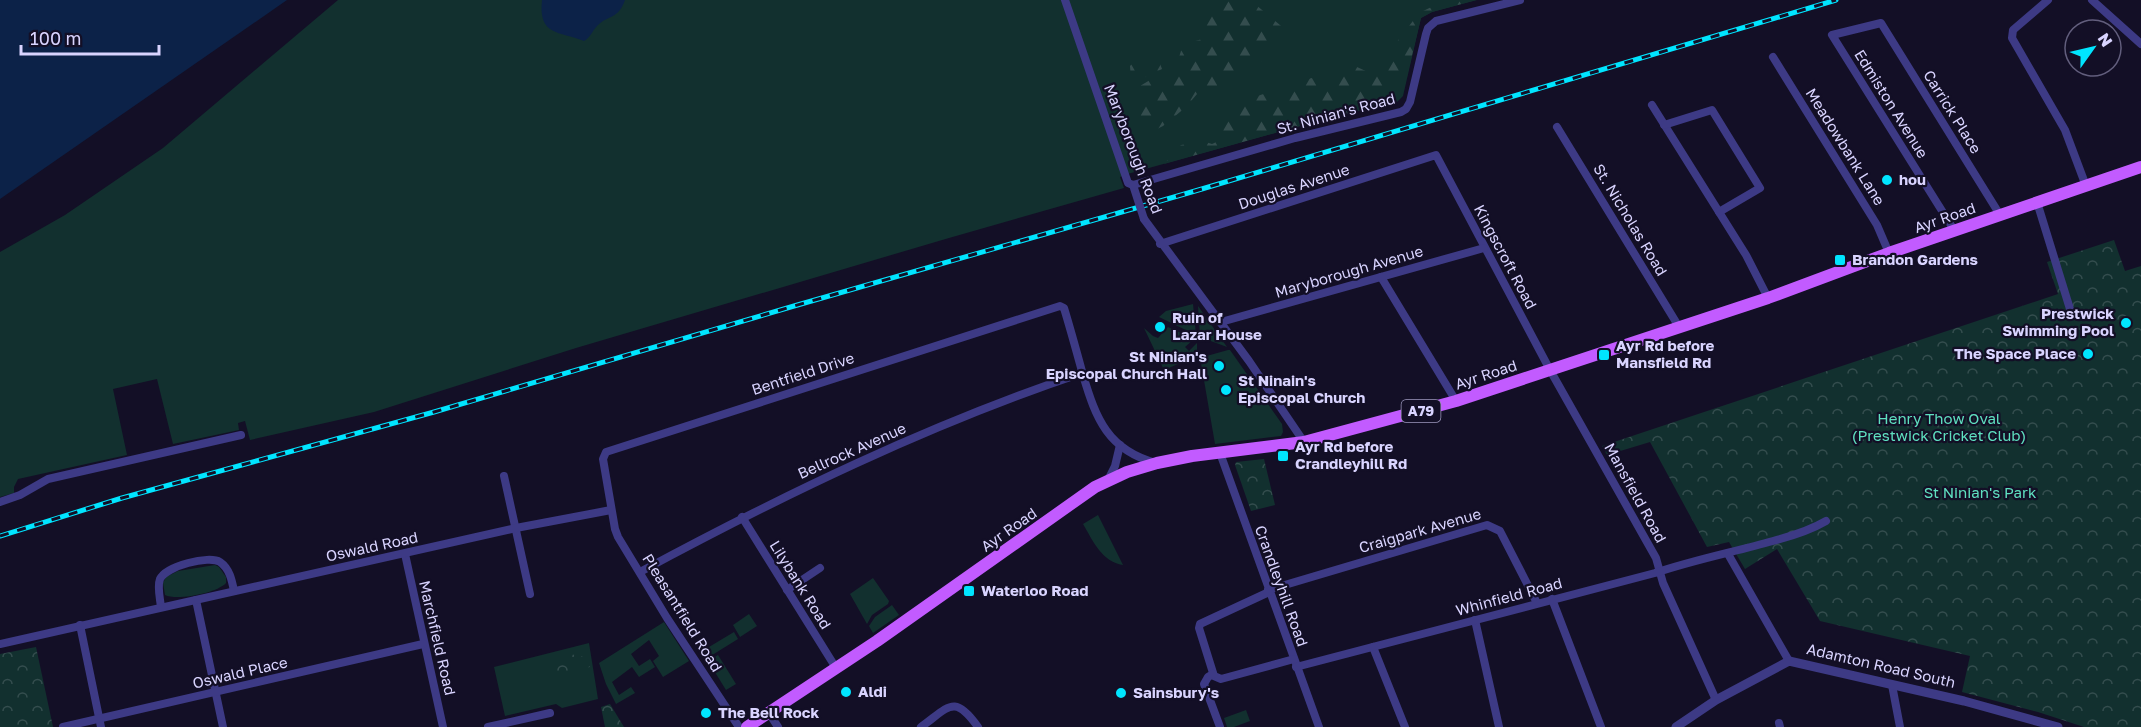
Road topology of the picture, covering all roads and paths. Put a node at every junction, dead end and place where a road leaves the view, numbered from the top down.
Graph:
1 (1065, 0) edge
2 (1520, 0) edge
3 (2048, 0) edge
4 (2092, 0) edge
5 (1881, 23) joint
6 (2141, 44) edge
7 (1773, 57) dead end
8 (1652, 105) dead end
9 (1664, 125) junction
10 (1557, 127) dead end
11 (1436, 155) joint
12 (2141, 167) edge
13 (1133, 185) junction
14 (2086, 186) junction
15 (2037, 202) junction
16 (1719, 212) junction
17 (2000, 215) junction
18 (1954, 230) junction
19 (1160, 244) junction
20 (1484, 248) junction
21 (1889, 253) junction
22 (1381, 277) junction
23 (1768, 298) junction
24 (2070, 309) dead end
25 (1221, 322) junction
26 (1679, 327) junction
27 (1550, 370) junction
28 (1082, 373) junction
29 (1456, 401) junction
30 (241, 435) dead end
31 (1304, 442) junction
32 (1120, 445) junction
33 (1220, 453) junction
34 (1157, 463) junction
35 (504, 476) dead end
36 (1108, 480) junction
37 (0, 502) edge
38 (611, 510) junction
39 (742, 517) junction
40 (1826, 521) dead end
41 (516, 528) junction
42 (405, 554) junction
43 (1728, 554) junction
44 (820, 568) dead end
45 (640, 572) junction
46 (1660, 572) junction
47 (787, 590) junction
48 (234, 591) junction
49 (1268, 591) junction
50 (530, 594) dead end
51 (1552, 599) junction
52 (196, 600) junction
53 (1537, 603) junction
54 (161, 607) junction
55 (1475, 620) junction
56 (80, 625) junction
57 (0, 644) edge
58 (423, 644) junction
59 (1373, 647) junction
60 (1789, 661) junction
61 (1295, 663) junction
62 (836, 668) junction
63 (1213, 674) junction
64 (1892, 685) junction
65 (216, 693) junction
66 (1716, 700) junction
67 (550, 713) dead end
68 (769, 713) junction
69 (100, 723) edge
70 (63, 727) edge
71 (223, 727) edge
72 (443, 727) edge
73 (488, 727) edge
74 (739, 727) edge
75 (747, 727) edge
76 (778, 727) edge
77 (921, 727) edge
78 (978, 727) edge
79 (1220, 727) edge
80 (1319, 727) edge
81 (1405, 727) edge
82 (1499, 727) edge
83 (1601, 727) edge
84 (1676, 727) edge
85 (1900, 727) edge
86 (2058, 727) edge

1 - 13 street, Maryborough Road
2 - 13 street, St. Ninian's Road
3 - 14 street
4 - 6 street
5 - 17 street, Carrick Place
5 - 18 street, Edmiston Avenue
7 - 21 street, Meadowbank Lane
8 - 9 street
9 - 16 street
9 - 16 street
10 - 26 street, St. Nicholas Road
11 - 19 street, Douglas Avenue
11 - 20 street, Kingscroft Road
12 - 14 main road, Ayr Road / A79
13 - 19 street, Maryborough Road, bridge
14 - 15 main road, Ayr Road / A79
15 - 17 main road, Ayr Road / A79
15 - 24 street
16 - 23 street
17 - 18 main road, Ayr Road / A79
18 - 21 main road, Ayr Road / A79
19 - 25 street, Maryborough Road
20 - 22 street, Maryborough Avenue
20 - 27 street, Kingscroft Road
21 - 23 main road, Ayr Road / A79
22 - 25 street, Maryborough Avenue
22 - 29 street
23 - 26 main road, Ayr Road / A79
25 - 31 street, Maryborough Road
26 - 27 main road, Ayr Road / A79
27 - 29 main road, Ayr Road / A79
27 - 46 street, Mansfield Road
28 - 32 street
28 - 38 street, Bentfield Drive
28 - 39 street, Bellrock Avenue
29 - 31 main road, Ayr Road / A79
30 - 37 street
31 - 33 main road, Ayr Road / A79
32 - 34 street
32 - 36 street
33 - 34 main road, Ayr Road / A79
33 - 49 street, Crandleyhill Road
34 - 36 main road, Ayr Road / A79
35 - 41 street
36 - 62 main road, Ayr Road / A79
38 - 41 street, Oswald Road
38 - 45 street, Pleasantfield Road
39 - 45 street, Bellrock Avenue
39 - 47 street, Lilybank Road
40 - 43 street, Whinfield Road
41 - 42 street, Oswald Road
41 - 50 street
42 - 48 street, Oswald Road
42 - 58 street, Marchfield Road
43 - 46 street, Whinfield Road
43 - 60 street
44 - 47 street
45 - 74 street, Pleasantfield Road
46 - 51 street, Whinfield Road
46 - 66 street, Mansfield Road
47 - 62 street, Lilybank Road
48 - 52 street, Oswald Road
48 - 54 street
49 - 53 street, Craigpark Avenue
49 - 61 street, Crandleyhill Road
49 - 63 street, Craigpark Avenue
51 - 53 street, Whinfield Road
51 - 83 street
52 - 54 street, Oswald Road
52 - 65 street
53 - 55 street, Whinfield Road
54 - 56 street, Oswald Road
55 - 59 street, Whinfield Road
55 - 82 street
56 - 57 street, Oswald Road
56 - 69 street
58 - 65 street, Oswald Place
58 - 72 street, Marchfield Road
59 - 61 street, Whinfield Road
59 - 81 street
60 - 64 street, Adamton Road South
60 - 66 street, Adamton Road South
61 - 63 street, Whinfield Road
61 - 80 street, Crandleyhill Road
62 - 68 main road, Ayr Road / A79
63 - 79 street
64 - 85 street
64 - 86 street, Adamton Road South
65 - 69 street, Oswald Place
65 - 71 street
66 - 84 street, Adamton Road South
67 - 73 street
68 - 75 main road, Ayr Road / A79
68 - 76 street
69 - 70 street, Oswald Place
77 - 78 street

